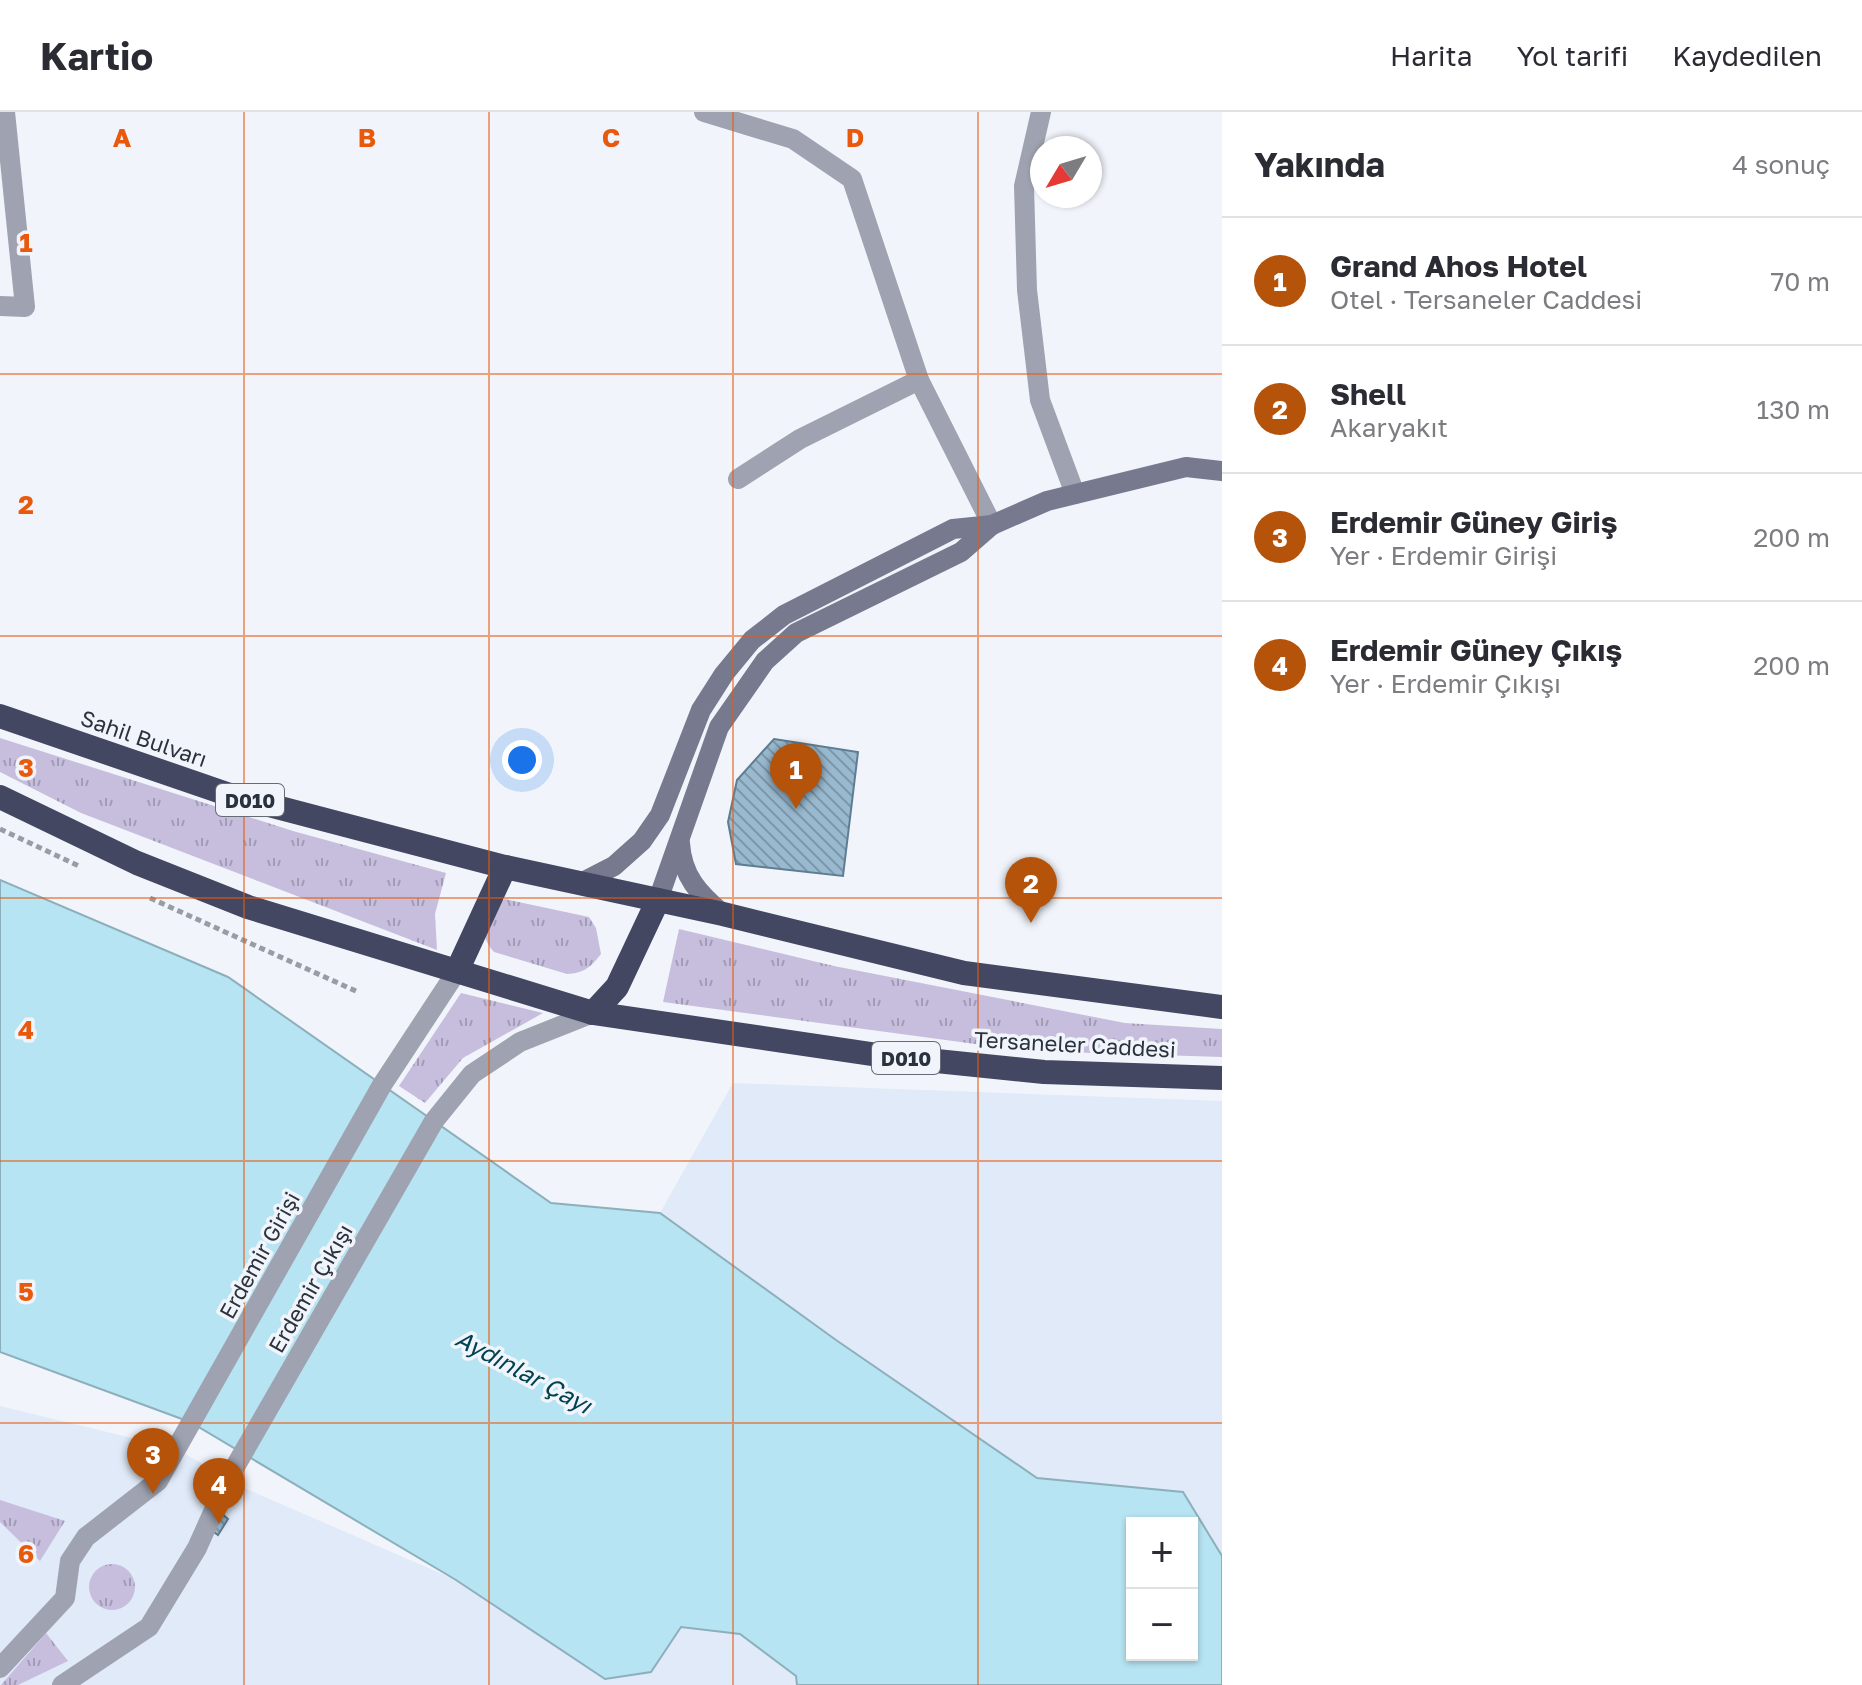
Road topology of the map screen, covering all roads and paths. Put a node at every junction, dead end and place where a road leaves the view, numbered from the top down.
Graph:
1 (5, 112) edge
2 (704, 112) edge
3 (1041, 112) edge
4 (0, 306) edge
5 (919, 380) junction
6 (1222, 471) edge
7 (738, 479) dead end
8 (1075, 494) junction
9 (992, 525) junction
10 (0, 716) edge
11 (0, 797) edge
12 (0, 829) edge
13 (680, 839) junction
14 (505, 867) junction
15 (89, 871) dead end
16 (579, 884) junction
17 (146, 896) dead end
18 (658, 900) junction
19 (723, 914) junction
20 (457, 971) junction
21 (358, 992) dead end
22 (1222, 1007) edge
23 (593, 1013) junction
24 (1222, 1078) edge
25 (0, 1668) edge
26 (62, 1685) edge

1 - 4 street
2 - 5 street
3 - 8 street
5 - 7 street
5 - 9 street
6 - 8 street
8 - 9 street
9 - 13 street
9 - 16 street
10 - 14 highway, Sahil Bulvarı / D010
11 - 20 highway, D010
12 - 15 path
13 - 18 street
13 - 19 street
14 - 16 highway, D010
14 - 20 highway
16 - 18 highway, D010
17 - 21 path
18 - 19 highway, D010
18 - 23 highway
19 - 22 highway, D010
20 - 23 highway, D010
20 - 25 street, Erdemir Girişi
23 - 24 highway, Tersaneler Caddesi / D010
23 - 26 street, Erdemir Çıkışı

